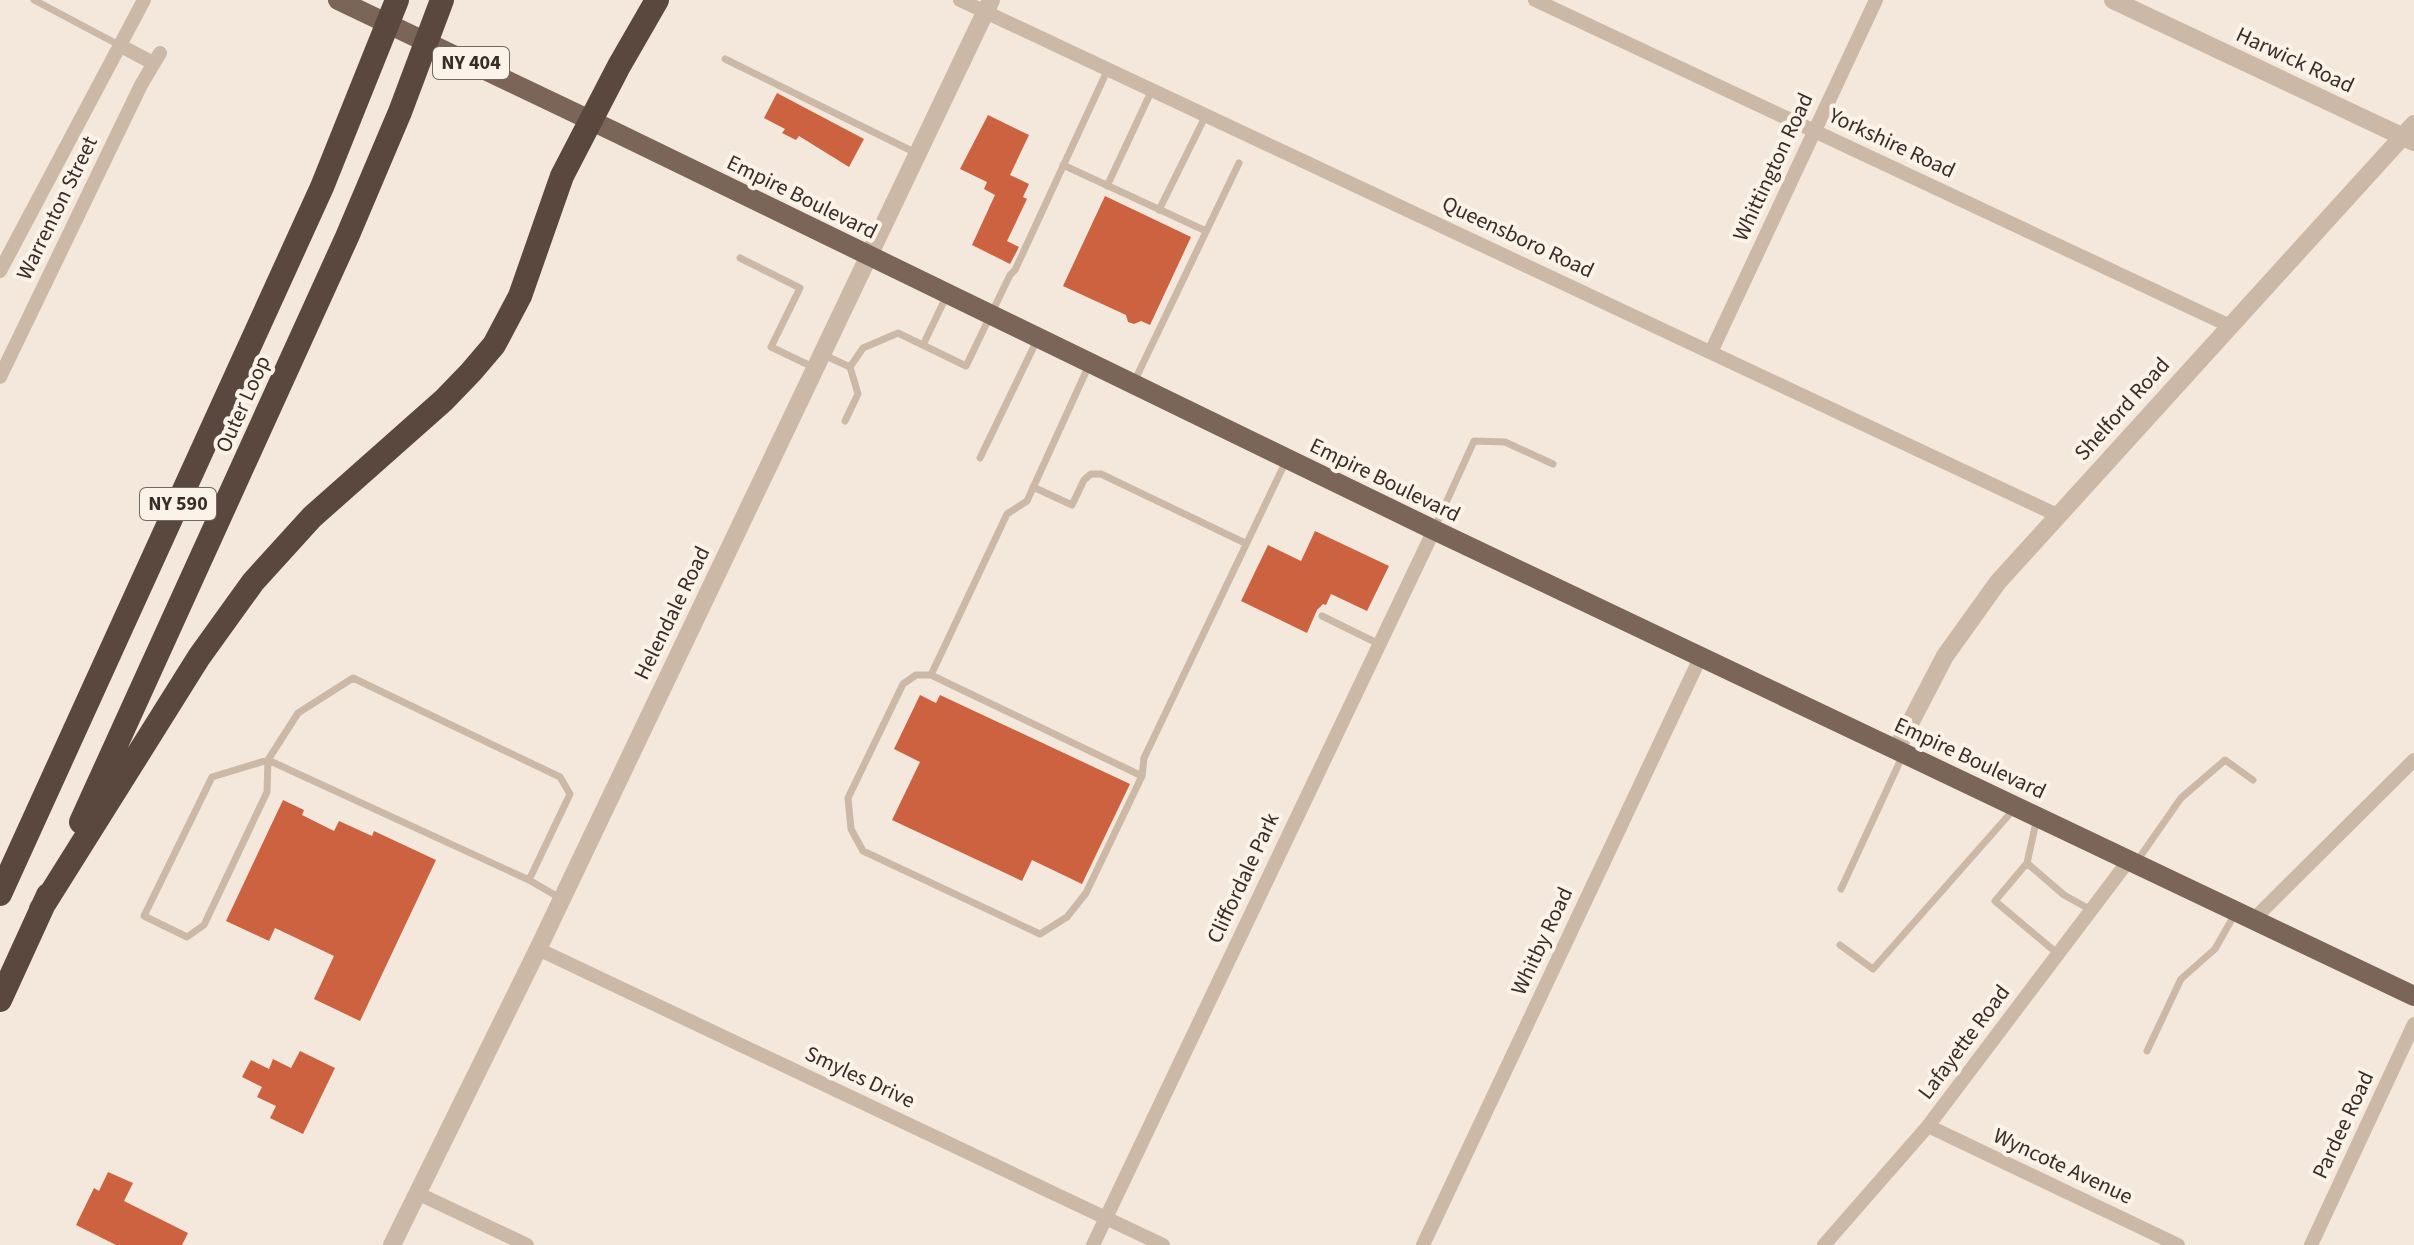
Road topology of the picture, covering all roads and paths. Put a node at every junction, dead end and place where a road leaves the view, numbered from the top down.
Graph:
1 (34, 0) edge
2 (144, 0) edge
3 (338, 0) edge
4 (397, 0) edge
5 (442, 0) edge
6 (657, 0) edge
7 (960, 0) edge
8 (1535, 0) edge
9 (1876, 0) edge
10 (2113, 0) edge
11 (988, 6) edge
12 (121, 46) junction
13 (725, 59) dead end
14 (1108, 69) junction
15 (1152, 90) junction
16 (1206, 115) junction
17 (591, 120) junction
18 (1814, 131) junction
19 (2410, 134) edge
20 (918, 154) junction
21 (1239, 163) dead end
22 (1063, 165) junction
23 (1107, 186) junction
24 (1159, 210) junction
25 (1206, 231) junction
26 (869, 256) junction
27 (740, 258) dead end
28 (0, 271) edge
29 (947, 294) junction
30 (991, 315) junction
31 (2230, 326) junction
32 (1038, 338) junction
33 (923, 345) junction
34 (1711, 352) junction
35 (819, 361) junction
36 (1090, 363) junction
37 (850, 367) junction
38 (1, 373) edge
39 (1133, 384) junction
40 (845, 421) dead end
41 (980, 458) dead end
42 (1287, 459) junction
43 (1553, 464) dead end
44 (1033, 487) junction
45 (2057, 515) junction
46 (1434, 530) junction
47 (1245, 543) junction
48 (1322, 616) dead end
49 (1379, 644) junction
50 (1701, 656) junction
51 (931, 675) junction
52 (1900, 751) junction
53 (268, 760) junction
54 (2414, 760) edge
55 (1142, 776) junction
56 (2253, 780) dead end
57 (2017, 806) junction
58 (2038, 816) junction
59 (2133, 861) junction
60 (2027, 863) junction
61 (529, 880) junction
62 (1841, 889) dead end
63 (0, 894) edge
64 (562, 899) junction
65 (41, 909) junction
66 (2091, 910) junction
67 (2245, 915) junction
68 (1840, 945) dead end
69 (538, 949) junction
70 (2058, 954) junction
71 (2414, 996) edge
72 (0, 1000) edge
73 (2414, 1024) edge
74 (2147, 1051) dead end
75 (1928, 1126) junction
76 (417, 1193) junction
77 (1106, 1218) junction
78 (392, 1245) edge
79 (527, 1245) edge
80 (1093, 1245) edge
81 (1163, 1245) edge
82 (1423, 1245) edge
83 (1824, 1245) edge
84 (2178, 1245) edge
85 (2311, 1245) edge

1 - 12 lane
2 - 12 street, Warrenton Street
3 - 17 main road, Empire Boulevard / NY 404
4 - 63 highway, Outer Loop / NY 590
5 - 65 highway, Outer Loop / NY 590
6 - 17 highway
7 - 11 street, Queensboro Road
8 - 18 street, Yorkshire Road
9 - 18 street, Whittington Road
10 - 19 street, Harwick Road
11 - 14 street, Queensboro Road
11 - 20 street, Helendale Road
12 - 28 street, Warrenton Street
12 - 38 street, Warrenton Street
13 - 20 lane
14 - 15 street, Queensboro Road
14 - 22 lane
15 - 16 street, Queensboro Road
15 - 23 lane
16 - 24 lane
16 - 34 street, Queensboro Road
17 - 26 main road, Empire Boulevard
17 - 65 highway
18 - 31 street, Yorkshire Road
18 - 34 street, Whittington Road
19 - 31 street, Shelford Road
20 - 26 street, Helendale Road
21 - 25 lane
22 - 23 lane
22 - 30 lane
23 - 24 lane
24 - 25 lane
25 - 39 lane
26 - 29 main road, Empire Boulevard
26 - 35 street, Helendale Road
27 - 35 lane
29 - 30 main road, Empire Boulevard
29 - 33 lane
30 - 32 main road, Empire Boulevard
30 - 33 lane
31 - 45 street, Shelford Road
32 - 36 main road, Empire Boulevard
32 - 41 lane
33 - 37 lane
34 - 45 street, Queensboro Road
35 - 37 lane
35 - 64 street, Helendale Road
36 - 39 main road, Empire Boulevard
36 - 44 lane
37 - 40 lane
39 - 42 main road, Empire Boulevard
42 - 46 main road, Empire Boulevard
42 - 47 lane
43 - 46 lane
44 - 47 lane
44 - 51 lane
45 - 52 street, Shelford Road
46 - 49 street, Cliffordale Park
46 - 50 main road, Empire Boulevard
47 - 55 lane
48 - 49 lane
49 - 77 street, Cliffordale Park
50 - 52 main road, Empire Boulevard
50 - 82 street, Whitby Road
51 - 55 lane
51 - 55 lane
52 - 57 main road, Empire Boulevard
52 - 62 lane
53 - 53 lane
53 - 61 lane
53 - 61 lane
54 - 67 street
56 - 59 lane
57 - 58 main road, Empire Boulevard
57 - 68 lane
58 - 59 main road, Empire Boulevard
58 - 60 lane
59 - 66 street, Lafayette Road
59 - 67 main road, Empire Boulevard
60 - 66 lane
60 - 70 lane
61 - 64 lane
64 - 69 street, Helendale Road
65 - 72 highway, Outer Loop / NY 590
66 - 70 street, Lafayette Road
67 - 71 main road, Empire Boulevard
67 - 74 lane
69 - 76 street, Helendale Road
69 - 77 street, Smyles Drive
70 - 75 street, Lafayette Road
73 - 85 street, Pardee Road
75 - 83 street, Lafayette Road
75 - 84 street, Wyncote Avenue
76 - 78 street, Helendale Road
76 - 79 street
77 - 80 street, Cliffordale Park
77 - 81 street, Smyles Drive

